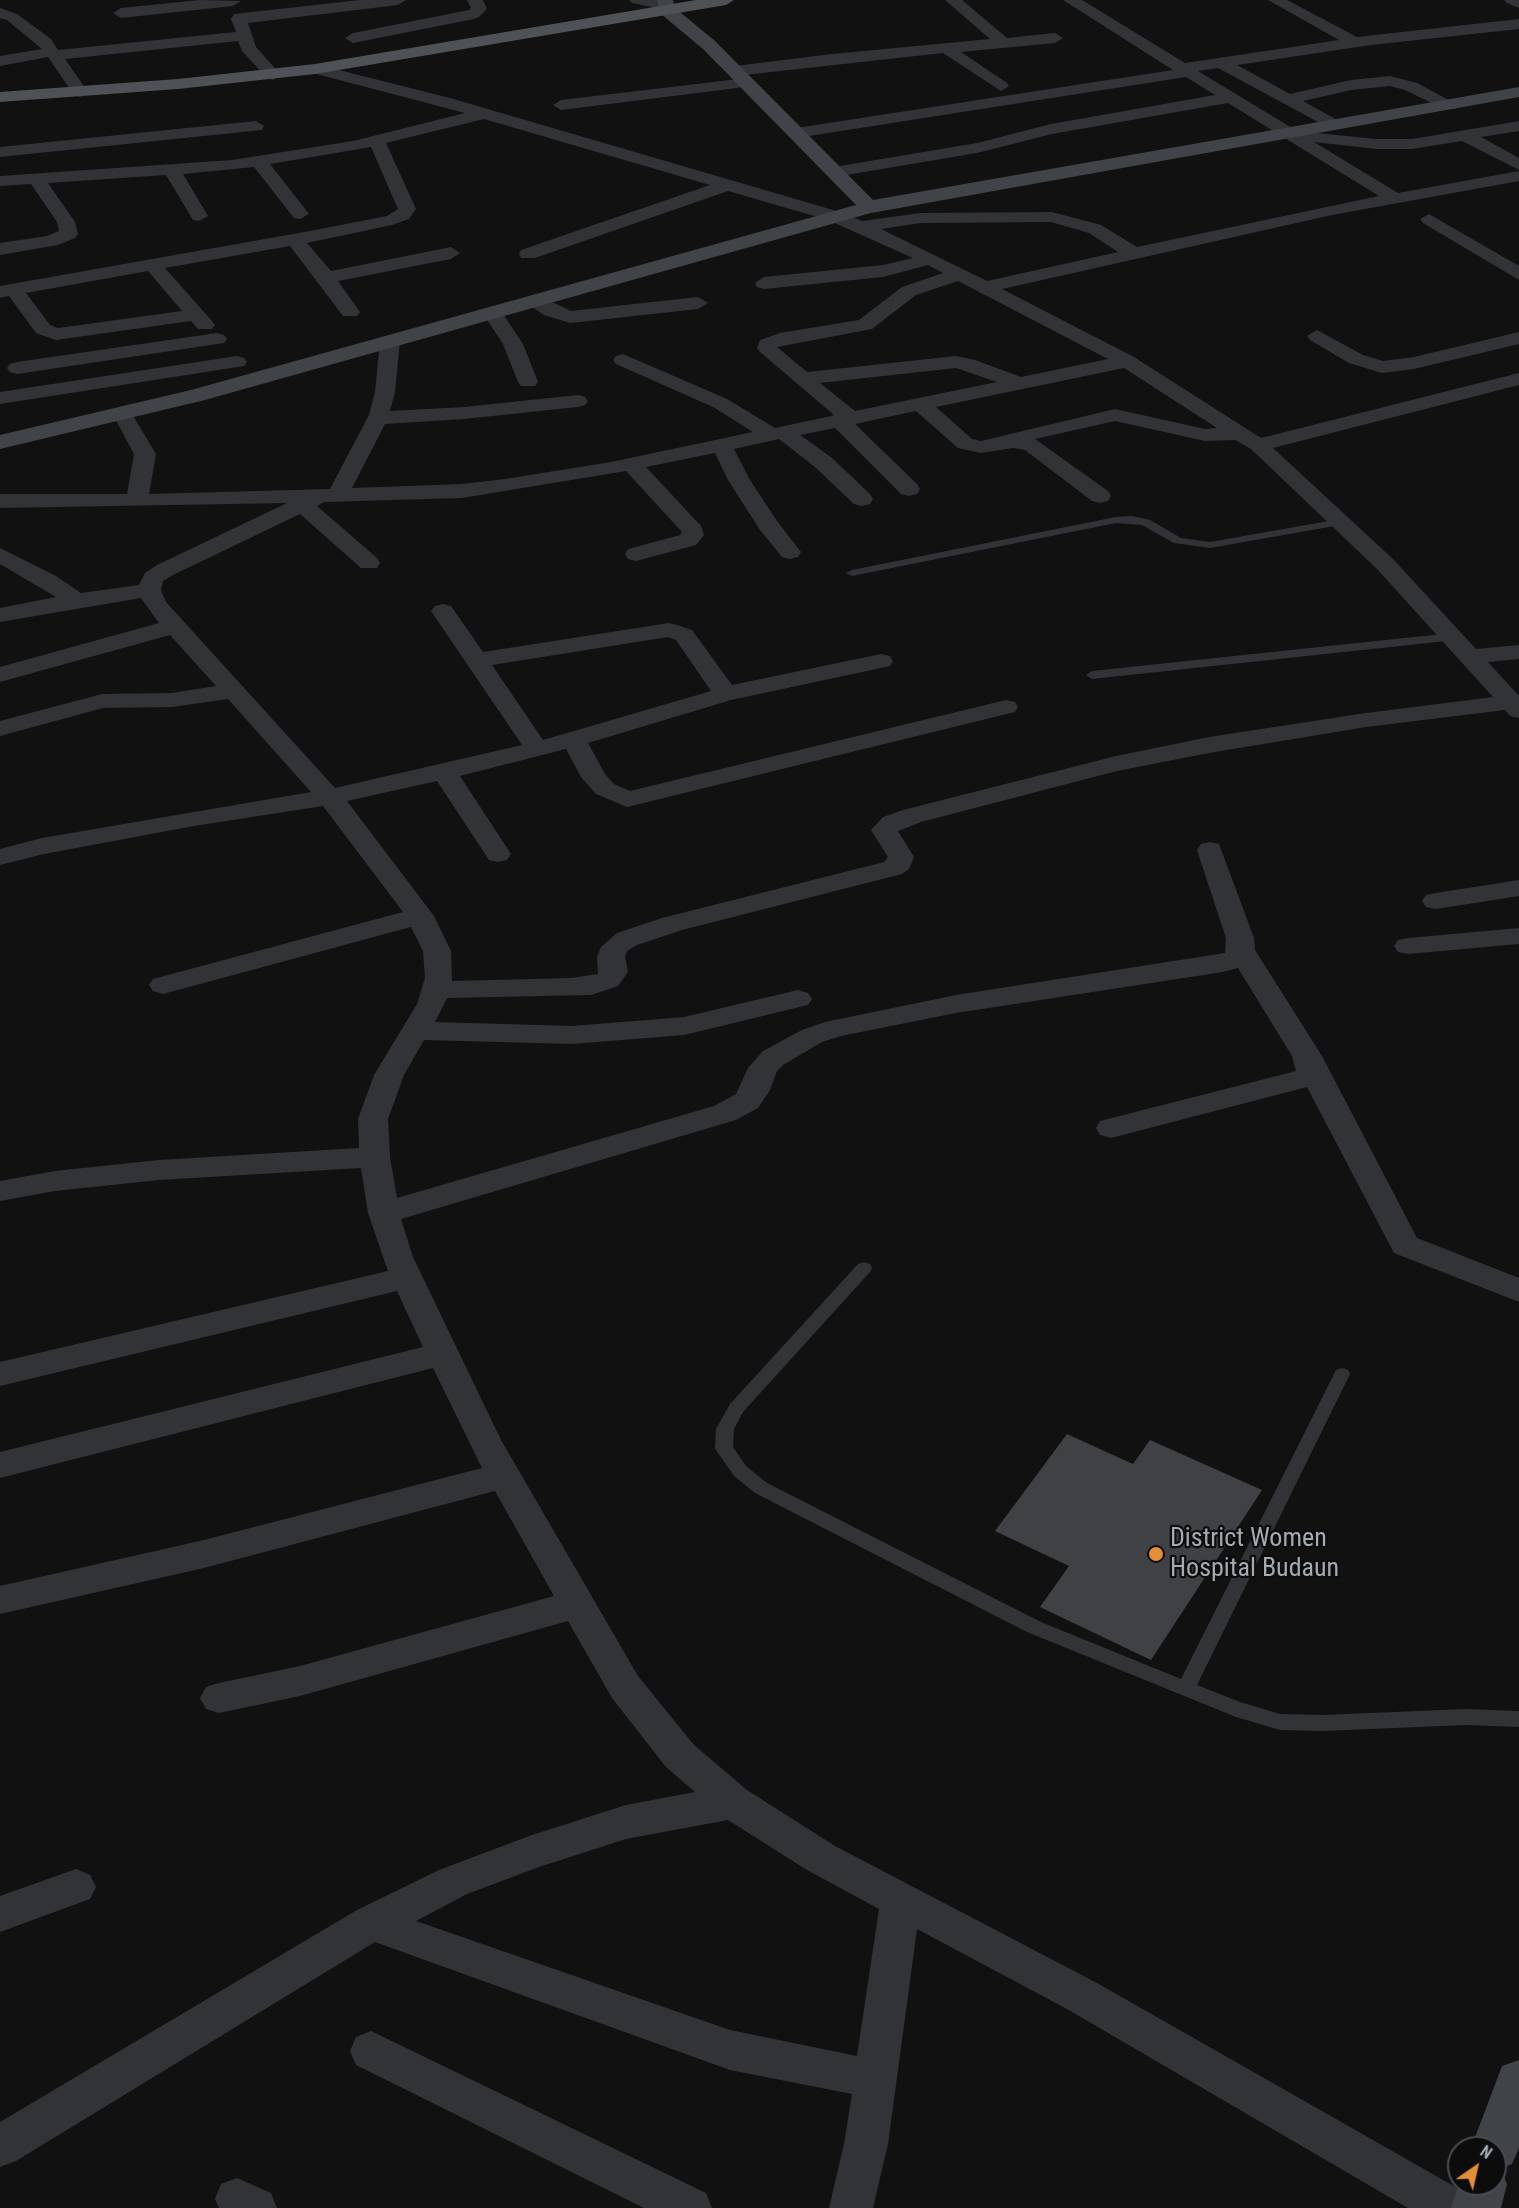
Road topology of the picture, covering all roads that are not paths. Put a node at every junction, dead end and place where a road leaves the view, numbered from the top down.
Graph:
1 (233, 0) edge
2 (398, 0) edge
3 (475, 0) edge
4 (637, 0) edge
5 (726, 0) edge
6 (953, 0) edge
7 (1071, 0) edge
8 (1276, 0) edge
9 (1512, 0) edge
10 (1519, 3) edge
11 (666, 5) edge
12 (0, 12) edge
13 (121, 13) dead end
14 (239, 19) junction
15 (1519, 24) edge
16 (244, 36) junction
17 (352, 38) dead end
18 (1055, 38) dead end
19 (1354, 42) junction
20 (1004, 44) junction
21 (948, 49) junction
22 (53, 53) junction
23 (0, 61) edge
24 (1220, 63) junction
25 (315, 69) junction
26 (1186, 70) junction
27 (273, 75) junction
28 (741, 77) junction
29 (1001, 86) dead end
30 (80, 92) junction
31 (1519, 92) edge
32 (0, 97) edge
33 (1229, 98) junction
34 (1287, 100) junction
35 (561, 105) dead end
36 (1450, 105) junction
37 (484, 114) junction
38 (1333, 125) junction
39 (256, 126) dead end
40 (1519, 126) edge
41 (796, 133) junction
42 (1289, 133) junction
43 (1466, 136) junction
44 (376, 139) junction
45 (0, 152) edge
46 (259, 161) junction
47 (1519, 165) edge
48 (174, 171) junction
49 (834, 172) junction
50 (1519, 176) edge
51 (36, 178) junction
52 (0, 182) edge
53 (1484, 182) junction
54 (728, 185) junction
55 (1510, 196) dead end
56 (1396, 199) junction
57 (869, 207) junction
58 (300, 214) dead end
59 (199, 216) dead end
60 (834, 216) junction
61 (1429, 219) dead end
62 (860, 227) junction
63 (295, 240) junction
64 (0, 249) edge
65 (452, 253) dead end
66 (528, 254) dead end
67 (1135, 254) junction
68 (930, 259) junction
69 (152, 266) junction
70 (960, 274) junction
71 (1519, 274) edge
72 (326, 278) junction
73 (764, 283) dead end
74 (984, 287) junction
75 (7, 291) edge
76 (535, 300) junction
77 (698, 303) dead end
78 (350, 312) dead end
79 (492, 312) junction
80 (195, 315) junction
81 (1317, 336) dead end
82 (1519, 338) edge
83 (217, 339) junction
84 (390, 341) junction
85 (623, 360) dead end
86 (1127, 361) junction
87 (237, 362) junction
88 (17, 368) dead end
89 (252, 379) junction
90 (802, 379) junction
91 (1519, 379) edge
92 (528, 382) dead end
93 (1019, 383) junction
94 (0, 398) edge
95 (578, 401) dead end
96 (920, 403) junction
97 (122, 413) junction
98 (377, 418) junction
99 (844, 419) junction
100 (776, 433) junction
101 (1239, 433) junction
102 (0, 442) edge
103 (1013, 442) junction
104 (721, 444) junction
105 (1258, 445) junction
106 (631, 464) junction
107 (909, 489) dead end
108 (1100, 496) dead end
109 (320, 498) junction
110 (862, 499) dead end
111 (0, 501) edge
112 (137, 501) junction
113 (1340, 522) junction
114 (790, 552) dead end
115 (636, 554) dead end
116 (0, 555) edge
117 (369, 563) dead end
118 (852, 573) dead end
119 (149, 590) junction
120 (76, 601) junction
121 (443, 611) dead end
122 (0, 615) edge
123 (175, 626) junction
124 (1452, 637) junction
125 (1519, 652) edge
126 (1470, 657) junction
127 (478, 660) junction
128 (881, 661) dead end
129 (0, 675) edge
130 (1092, 675) dead end
131 (234, 691) junction
132 (726, 694) junction
133 (1515, 706) edge
134 (1006, 707) dead end
135 (0, 729) edge
136 (573, 739) junction
137 (537, 749) junction
138 (444, 772) junction
139 (329, 797) junction
140 (1210, 850) dead end
141 (498, 854) dead end
142 (0, 856) edge
143 (1519, 888) edge
144 (1436, 901) dead end
145 (420, 916) junction
146 (1519, 936) edge
147 (1408, 946) dead end
148 (1241, 950) junction
149 (163, 985) dead end
150 (435, 990) junction
151 (798, 999) dead end
152 (414, 1031) junction
153 (1312, 1068) junction
154 (1111, 1128) dead end
155 (375, 1157) junction
156 (0, 1191) edge
157 (384, 1213) junction
158 (864, 1268) dead end
159 (406, 1278) junction
160 (1519, 1291) edge
161 (443, 1354) junction
162 (0, 1374) edge
163 (1342, 1374) dead end
164 (0, 1466) edge
165 (504, 1475) junction
166 (0, 1599) edge
167 (577, 1604) junction
168 (1186, 1688) junction
169 (219, 1698) dead end
170 (1519, 1719) edge
171 (733, 1802) junction
172 (76, 1887) dead end
173 (901, 1900) junction
174 (0, 1914) edge
175 (371, 1923) junction
176 (371, 2051) dead end
177 (875, 2079) junction
178 (1519, 2082) edge
179 (1503, 2136) edge
180 (0, 2146) edge
181 (690, 2208) edge
182 (851, 2208) edge
183 (1450, 2208) edge

1 - 13 street
1 - 14 street
2 - 14 street
3 - 17 street
4 - 11 street
5 - 11 main road
6 - 20 street
7 - 26 street
8 - 19 street
9 - 10 street
11 - 25 main road
11 - 28 street
12 - 22 street
14 - 16 street
15 - 19 street
16 - 22 street
16 - 27 street
18 - 20 street
19 - 24 street
20 - 21 street
21 - 28 street
21 - 29 street
22 - 23 street
22 - 30 street
24 - 26 street
24 - 34 street
25 - 27 main road
25 - 37 street
26 - 33 street
26 - 41 street
27 - 30 main road
28 - 35 street
28 - 41 street
30 - 32 main road
31 - 36 street
33 - 42 street
33 - 49 street
34 - 36 street
34 - 38 street
36 - 38 street
37 - 44 street
37 - 54 street
38 - 42 street
39 - 45 street
40 - 43 street
41 - 49 street
42 - 43 street
42 - 56 street
42 - 57 street
43 - 47 street
44 - 46 street
44 - 63 street
46 - 48 street
46 - 58 street
48 - 51 street
48 - 59 street
49 - 57 street
50 - 53 street
51 - 52 street
51 - 64 street
53 - 55 street
53 - 56 street
54 - 60 street
54 - 66 street
56 - 67 street
57 - 60 street
60 - 62 street
60 - 76 street
61 - 71 street
62 - 67 street
62 - 68 street
63 - 69 street
63 - 72 street
65 - 72 street
67 - 74 street
68 - 70 street
68 - 73 street
69 - 75 street
69 - 80 street
70 - 74 street
70 - 90 street
72 - 78 street
74 - 86 street
75 - 80 street
76 - 77 street
76 - 79 street
79 - 84 street
79 - 92 street
80 - 83 street
81 - 82 street
83 - 87 street
83 - 88 street
84 - 89 street
84 - 98 street
85 - 100 street
86 - 93 street
86 - 101 street
87 - 89 street
87 - 94 street
89 - 97 street
90 - 93 street
90 - 99 street
91 - 105 street
93 - 96 street
95 - 98 street
96 - 99 street
96 - 103 street
97 - 102 street
97 - 112 street
98 - 109 street
99 - 100 street
99 - 107 street
100 - 104 street
100 - 110 street
101 - 103 street
101 - 105 street
103 - 108 street
104 - 106 street
104 - 114 street
105 - 113 street
106 - 109 street
106 - 115 street
109 - 112 street
109 - 117 street
109 - 119 street
111 - 112 street
113 - 118 lane
113 - 124 street
116 - 120 street
119 - 120 street
119 - 123 street
120 - 122 street
121 - 127 street
123 - 129 street
123 - 131 street
124 - 126 street
124 - 130 lane
125 - 126 street
126 - 133 street
127 - 132 street
127 - 137 street
128 - 132 street
131 - 135 street
131 - 139 street
132 - 136 street
133 - 150 street
134 - 136 street
136 - 137 street
137 - 138 street
138 - 139 street
138 - 141 street
139 - 142 street
139 - 145 street
140 - 148 street
143 - 144 street
145 - 149 street
145 - 150 street
146 - 147 street
148 - 153 street
148 - 157 street
150 - 152 street
151 - 152 street
152 - 155 street
153 - 154 street
153 - 160 street
155 - 156 street
155 - 157 street
157 - 159 street
158 - 168 lane
159 - 161 street
159 - 162 street
161 - 164 street
161 - 165 street
163 - 168 lane
165 - 166 street
165 - 167 street
167 - 169 street
167 - 171 street
168 - 170 lane
171 - 173 street
171 - 175 street
172 - 174 street
173 - 177 street
173 - 183 street
175 - 177 street
175 - 180 street
176 - 181 street
177 - 182 street
178 - 179 street

